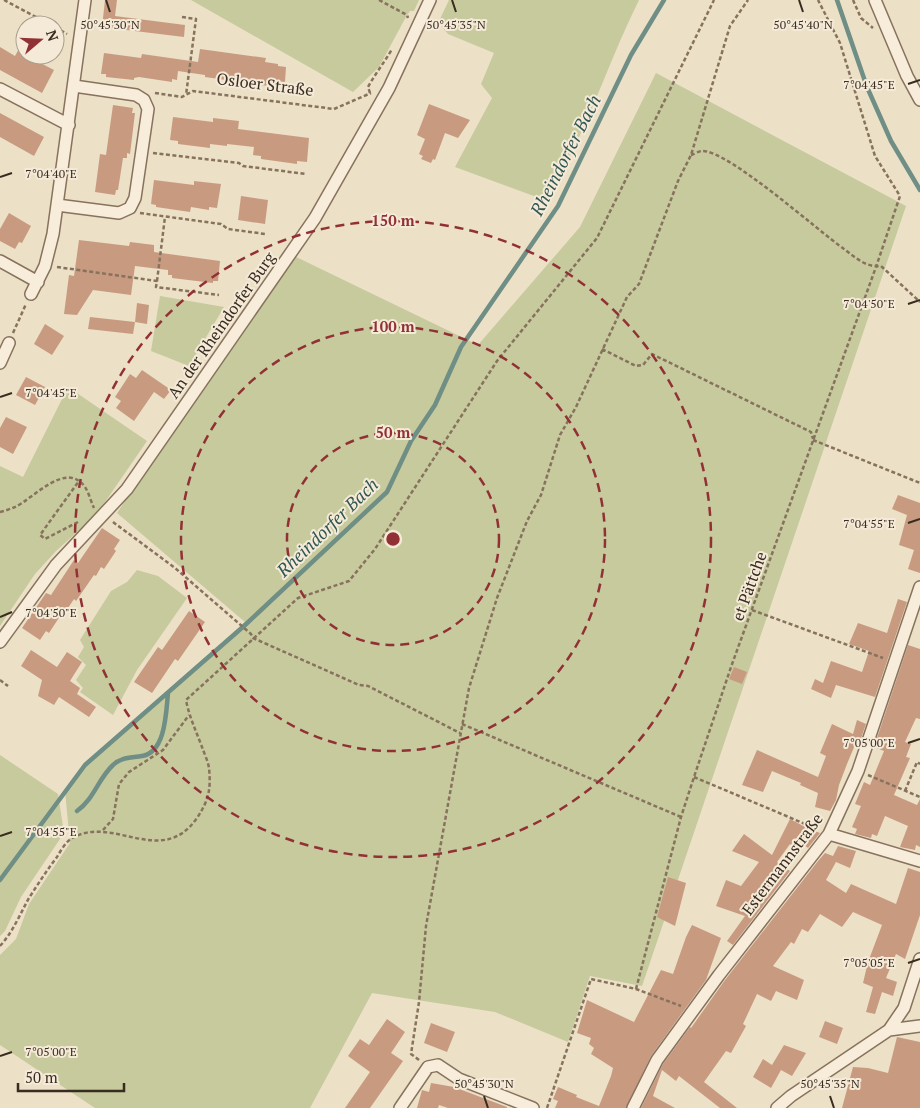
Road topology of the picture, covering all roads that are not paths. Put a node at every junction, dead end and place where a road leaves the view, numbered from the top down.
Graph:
1 (85, 0) edge
2 (430, 0) edge
3 (876, 0) edge
4 (74, 86) junction
5 (0, 89) edge
6 (920, 100) edge
7 (69, 125) junction
8 (57, 204) junction
9 (0, 261) edge
10 (38, 282) junction
11 (31, 294) road end
12 (9, 342) road end
13 (0, 363) edge
14 (920, 586) edge
15 (0, 642) edge
16 (829, 834) junction
17 (920, 861) edge
18 (920, 959) edge
19 (920, 1026) edge
20 (889, 1030) junction
21 (400, 1108) edge
22 (532, 1108) edge
23 (634, 1108) edge
24 (778, 1108) edge

1 - 4 street
2 - 15 street, An der Rheindorfer Burg
3 - 6 street
4 - 7 street
4 - 8 street
5 - 7 street
7 - 8 street
8 - 10 street
9 - 10 street
10 - 11 street
12 - 13 street
14 - 16 street, Estermannstraße
16 - 17 street
16 - 23 street, Estermannstraße
18 - 20 street
19 - 20 street
20 - 24 street
21 - 22 street

